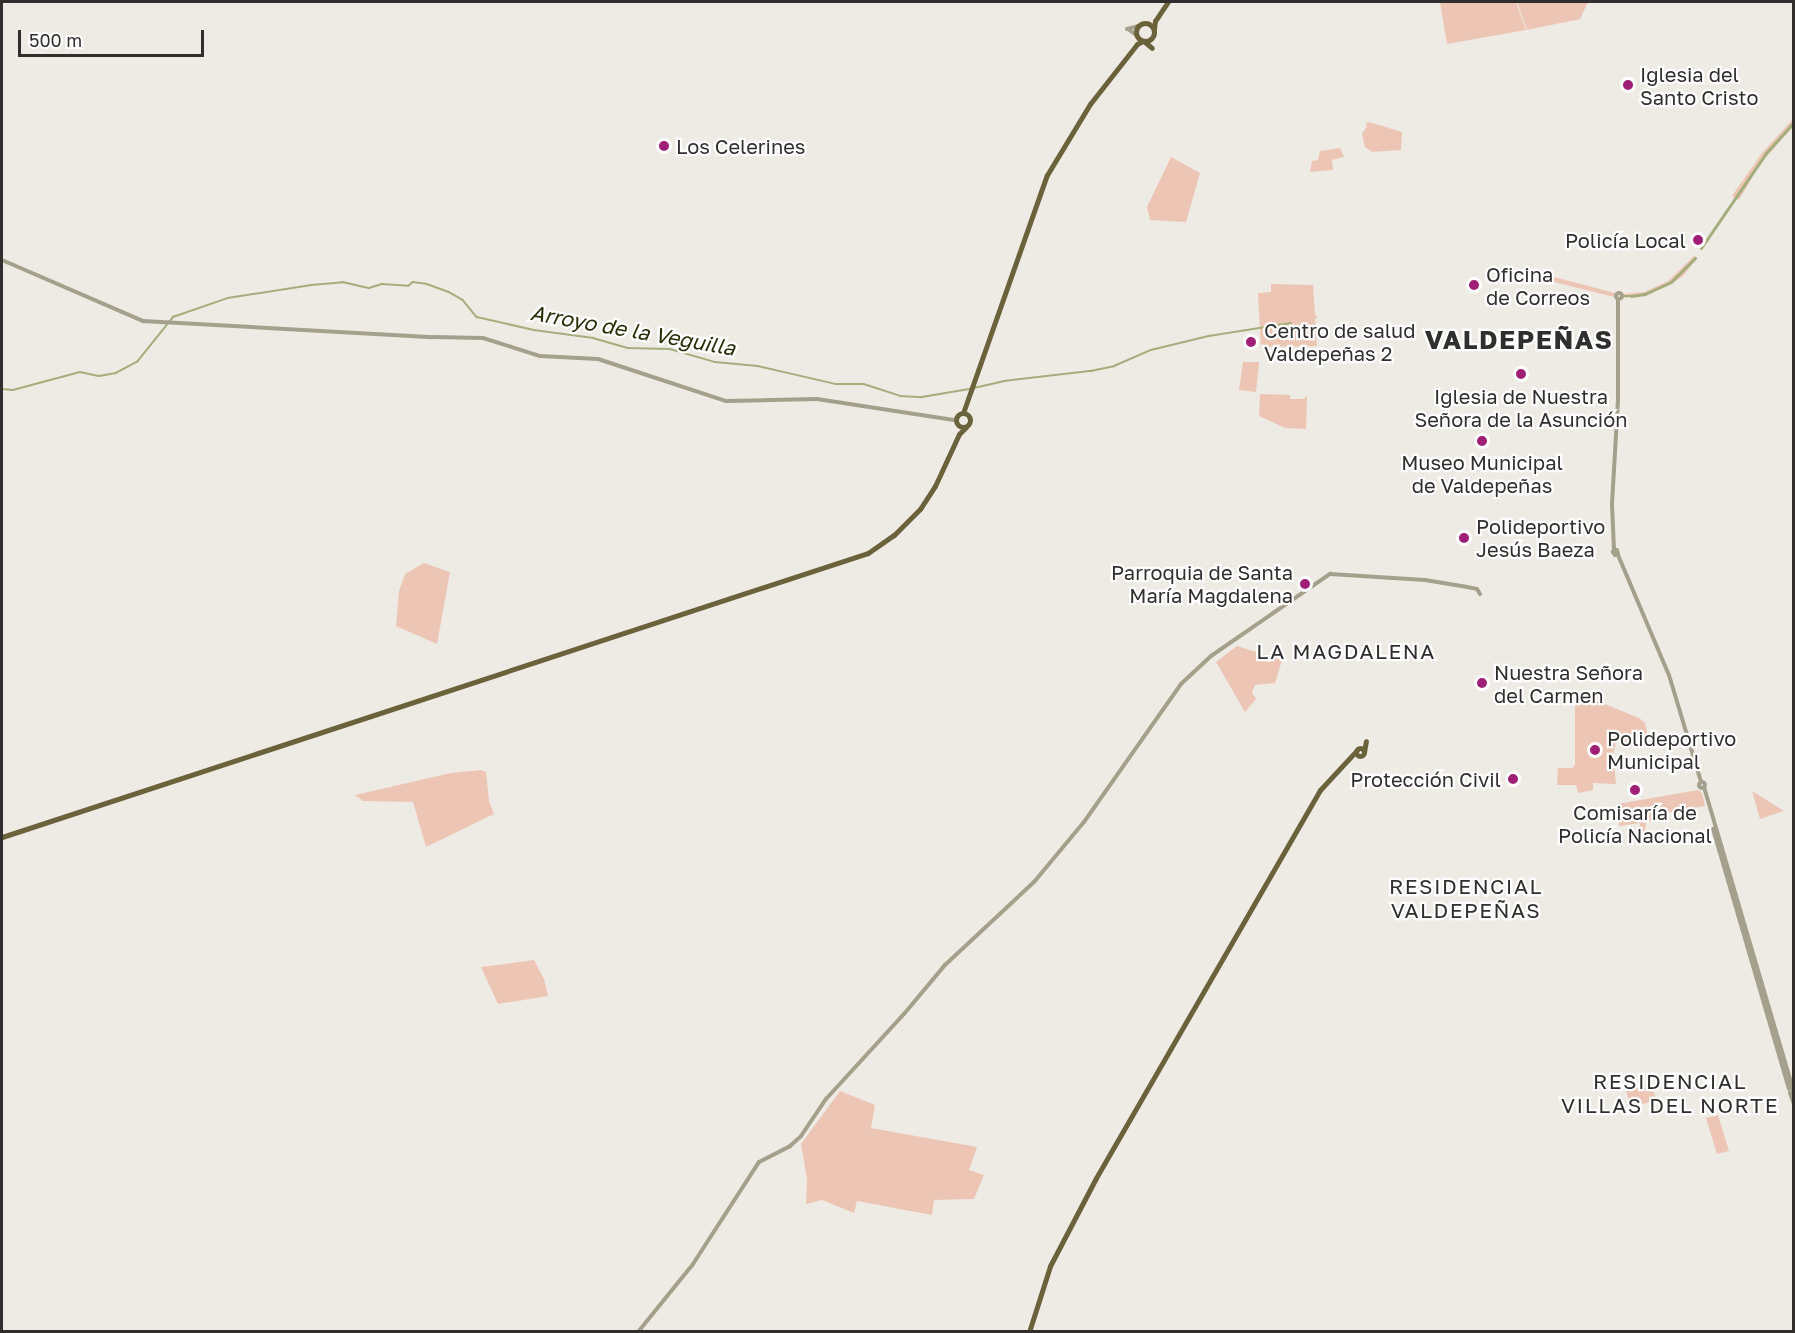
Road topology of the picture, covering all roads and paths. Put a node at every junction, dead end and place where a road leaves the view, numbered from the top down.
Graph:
1 (1167, 2) edge
2 (1147, 23) junction
3 (1154, 30) junction
4 (1136, 35) junction
5 (1146, 41) junction
6 (1124, 59) junction
7 (2, 260) edge
8 (1618, 299) dead end
9 (966, 414) junction
10 (956, 423) junction
11 (966, 427) junction
12 (955, 441) junction
13 (1480, 594) dead end
14 (1366, 741) dead end
15 (2, 837) edge
16 (1792, 1091) edge
17 (1794, 1104) edge
18 (638, 1332) edge
19 (1029, 1332) edge

1 - 2 main road
1 - 3 main road
2 - 3 main road
2 - 4 main road
3 - 5 main road
4 - 5 main road
4 - 6 main road
5 - 6 main road
6 - 9 main road
7 - 10 street
8 - 16 street
9 - 10 main road
9 - 11 main road
10 - 11 main road
10 - 12 main road
11 - 12 main road
12 - 15 main road
13 - 18 street
14 - 19 main road
16 - 17 street

